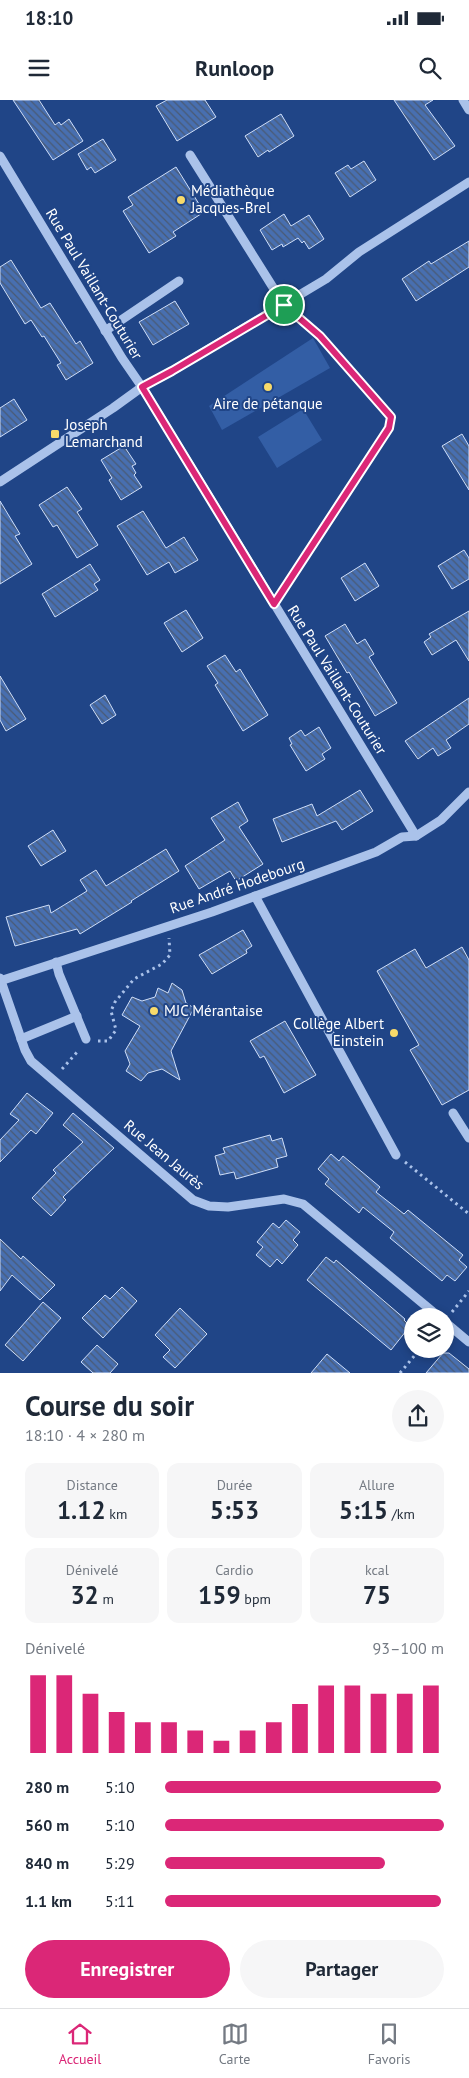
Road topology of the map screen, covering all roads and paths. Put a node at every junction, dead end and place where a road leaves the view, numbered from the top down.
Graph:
1 (463, 100) edge
2 (469, 110) edge
3 (190, 155) dead end
4 (0, 156) edge
5 (469, 182) edge
6 (180, 281) dead end
7 (284, 305) junction
8 (105, 331) junction
9 (142, 387) junction
10 (0, 482) edge
11 (274, 604) junction
12 (469, 792) edge
13 (416, 836) junction
14 (255, 896) junction
15 (167, 925) junction
16 (56, 962) junction
17 (0, 980) edge
18 (77, 1016) junction
19 (21, 1039) junction
20 (90, 1040) joint
21 (82, 1048) dead end
22 (53, 1080) junction
23 (453, 1113) dead end
24 (469, 1138) edge
25 (396, 1155) joint
26 (469, 1214) edge
27 (469, 1291) edge
28 (428, 1308) edge
29 (454, 1309) edge
30 (454, 1330) edge
31 (469, 1342) edge
32 (412, 1358) edge
33 (400, 1373) edge

1 - 2 street
3 - 7 street
4 - 8 street, Rue Paul Vaillant-Couturier
5 - 7 street
6 - 8 street
7 - 9 street
7 - 11 path
8 - 9 street, Rue Paul Vaillant-Couturier
9 - 10 street
9 - 11 street, Rue Paul Vaillant-Couturier
11 - 13 street, Rue Paul Vaillant-Couturier
12 - 13 street, Rue André Hodebourg
13 - 14 street, Rue André Hodebourg
14 - 15 street, Rue André Hodebourg
14 - 25 street
15 - 16 street, Rue André Hodebourg
15 - 20 path
16 - 17 street, Rue André Hodebourg
16 - 18 street
17 - 19 street, Rue Jean Jaurès
18 - 19 street
18 - 20 street
19 - 22 street, Rue Jean Jaurès
21 - 22 path
22 - 28 street, Rue Jean Jaurès
23 - 24 street
25 - 26 path
27 - 29 path
30 - 31 street
32 - 33 path

